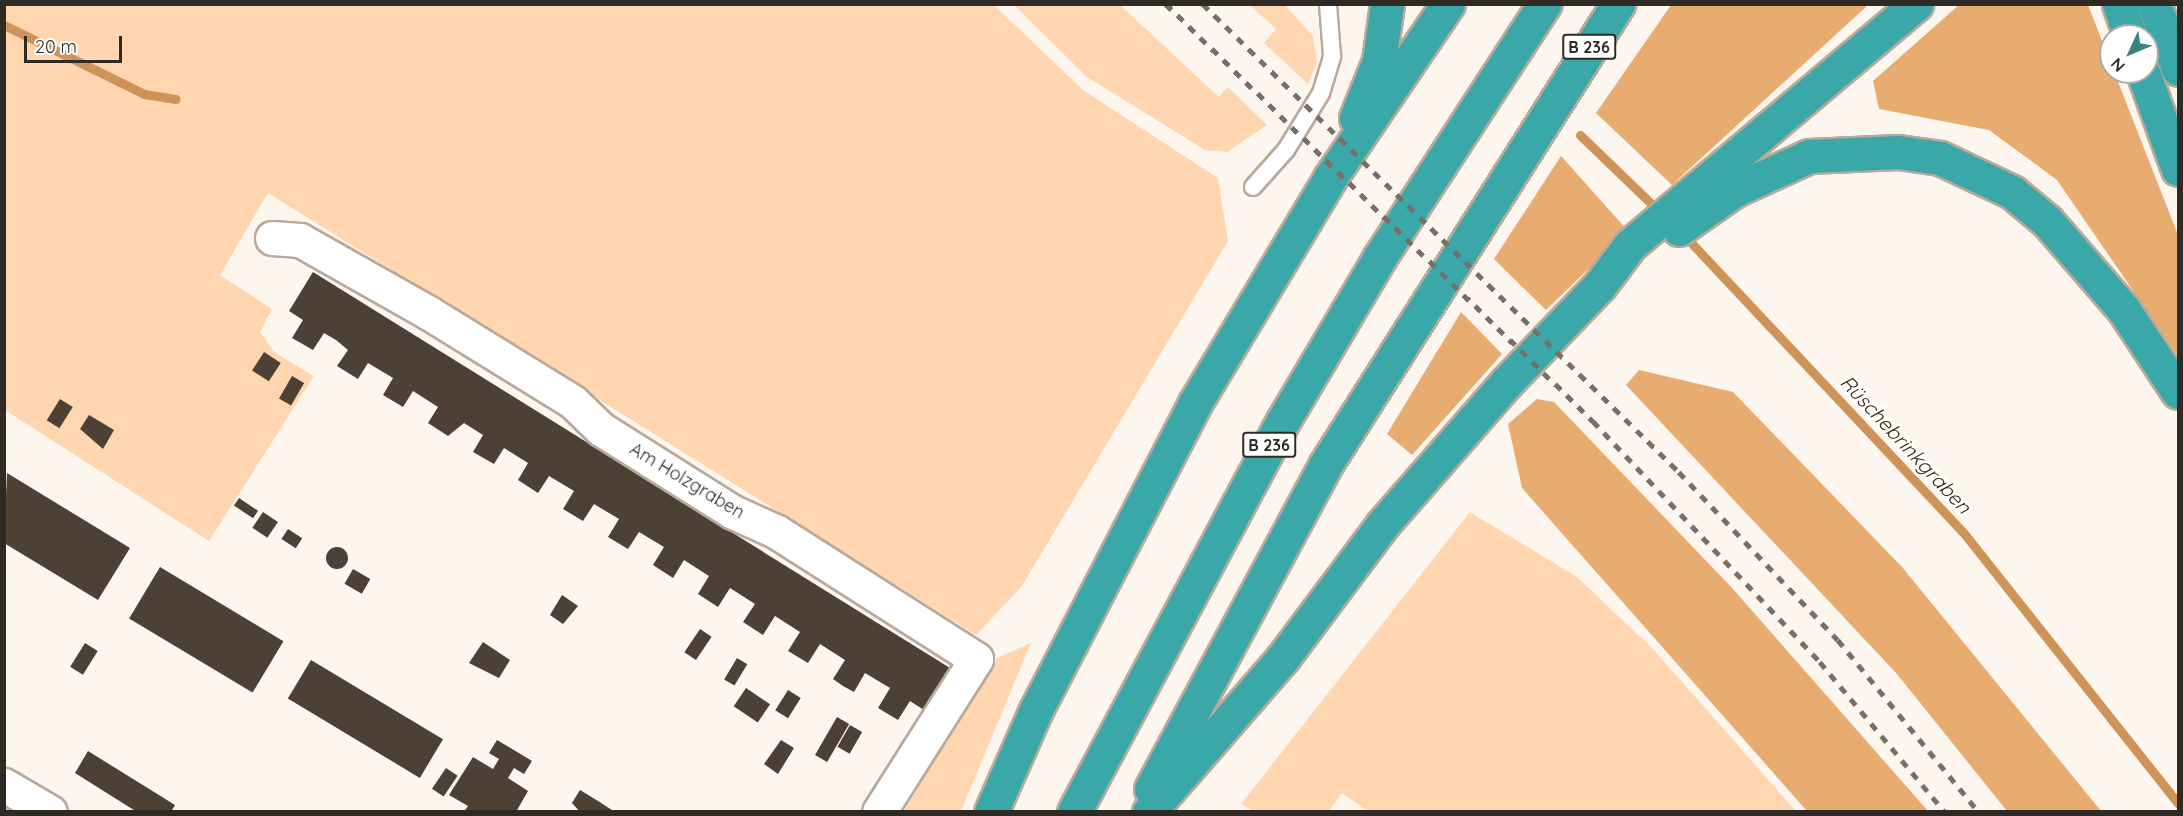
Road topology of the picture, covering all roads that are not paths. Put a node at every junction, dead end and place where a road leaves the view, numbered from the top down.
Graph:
1 (1328, 4) edge
2 (1387, 4) edge
3 (1448, 4) edge
4 (1544, 4) edge
5 (1618, 4) edge
6 (1916, 4) edge
7 (2119, 4) edge
8 (2156, 9) edge
9 (2126, 24) edge
10 (2178, 69) edge
11 (2147, 84) edge
12 (2178, 169) edge
13 (1330, 178) junction
14 (1253, 186) dead end
15 (1698, 200) junction
16 (273, 238) dead end
17 (2178, 392) edge
18 (4, 785) edge
19 (50, 812) edge
20 (879, 812) edge
21 (991, 812) edge
22 (1074, 812) edge
23 (1139, 812) edge
24 (1149, 812) edge

1 - 14 lane
2 - 13 highway
3 - 13 highway
4 - 22 highway, B 236
5 - 23 highway, B 236
6 - 15 highway
7 - 9 highway
8 - 10 highway
11 - 12 highway
13 - 21 highway
15 - 17 highway
15 - 24 highway
16 - 20 street, Am Holzgraben
18 - 19 street

